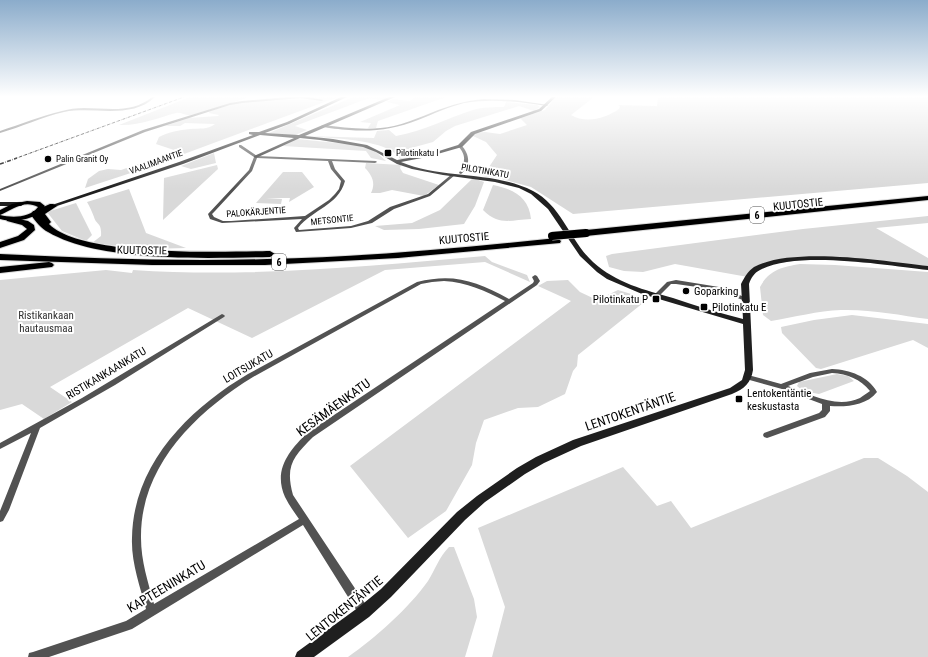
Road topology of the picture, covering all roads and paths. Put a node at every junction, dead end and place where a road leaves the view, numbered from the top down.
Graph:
1 (14, 128) edge
2 (155, 128) edge
3 (266, 128) edge
4 (273, 128) edge
5 (319, 128) edge
6 (352, 128) edge
7 (391, 128) edge
8 (486, 128) edge
9 (0, 132) edge
10 (251, 133) junction
11 (258, 134) junction
12 (297, 138) junction
13 (240, 146) dead end
14 (460, 146) junction
15 (256, 157) junction
16 (330, 161) junction
17 (375, 162) dead end
18 (396, 162) junction
19 (461, 173) dead end
20 (453, 175) junction
21 (0, 190) edge
22 (928, 198) edge
23 (928, 202) edge
24 (0, 204) edge
25 (21, 204) junction
26 (53, 206) junction
27 (38, 209) junction
28 (2, 215) edge
29 (305, 217) junction
30 (588, 235) junction
31 (68, 239) junction
32 (0, 245) edge
33 (0, 251) edge
34 (342, 256) junction
35 (0, 257) edge
36 (928, 268) edge
37 (0, 270) edge
38 (535, 278) dead end
39 (657, 295) junction
40 (746, 299) junction
41 (509, 301) junction
42 (222, 316) dead end
43 (747, 323) junction
44 (748, 377) junction
45 (782, 386) junction
46 (826, 403) junction
47 (37, 427) junction
48 (767, 435) dead end
49 (0, 446) edge
50 (0, 518) edge
51 (304, 520) junction
52 (151, 611) junction
53 (364, 612) junction
54 (33, 657) edge
55 (302, 657) edge

1 - 9 street
2 - 21 street
3 - 10 street, VAALIMAANTIE
4 - 11 street, VAALIMAANTIE
5 - 12 street
6 - 7 street
8 - 14 street
10 - 11 street, PILOTINKATU
10 - 27 street, VAALIMAANTIE
11 - 12 street, PILOTINKATU
11 - 26 street, VAALIMAANTIE
12 - 15 street
12 - 18 street, PILOTINKATU
13 - 15 street
14 - 18 street
14 - 19 street
15 - 16 street
15 - 29 street, PALOKÄRJENTIE
16 - 17 street
16 - 29 street
18 - 20 street, PILOTINKATU
20 - 29 street, METSONTIE
20 - 39 street, PILOTINKATU
22 - 30 highway, KUUTOSTIE / 6
23 - 30 highway, KUUTOSTIE / 6
24 - 25 street
25 - 27 main road
25 - 28 main road
26 - 27 street, VAALIMAANTIE
26 - 31 highway
27 - 28 main road
27 - 31 highway
28 - 32 highway
30 - 34 highway, KUUTOSTIE / 6
31 - 34 highway
33 - 34 highway, KUUTOSTIE / 6
34 - 35 highway, KUUTOSTIE / 6
34 - 37 highway
36 - 40 street
38 - 41 street, KESÄMÄENKATU
39 - 40 street
39 - 43 street, PILOTINKATU
40 - 43 street
41 - 51 street, KESÄMÄENKATU
41 - 52 street, LOITSUKATU
42 - 47 street, RISTIKANKAANKATU
43 - 44 street
44 - 45 street
44 - 53 street, LENTOKENTÄNTIE
45 - 46 street
45 - 46 street
46 - 48 street
47 - 49 street, RISTIKANKAANKATU
47 - 50 street
51 - 52 street, KAPTEENINKATU
51 - 53 street, KESÄMÄENKATU
52 - 54 street, KAPTEENINKATU
53 - 55 street, LENTOKENTÄNTIE

